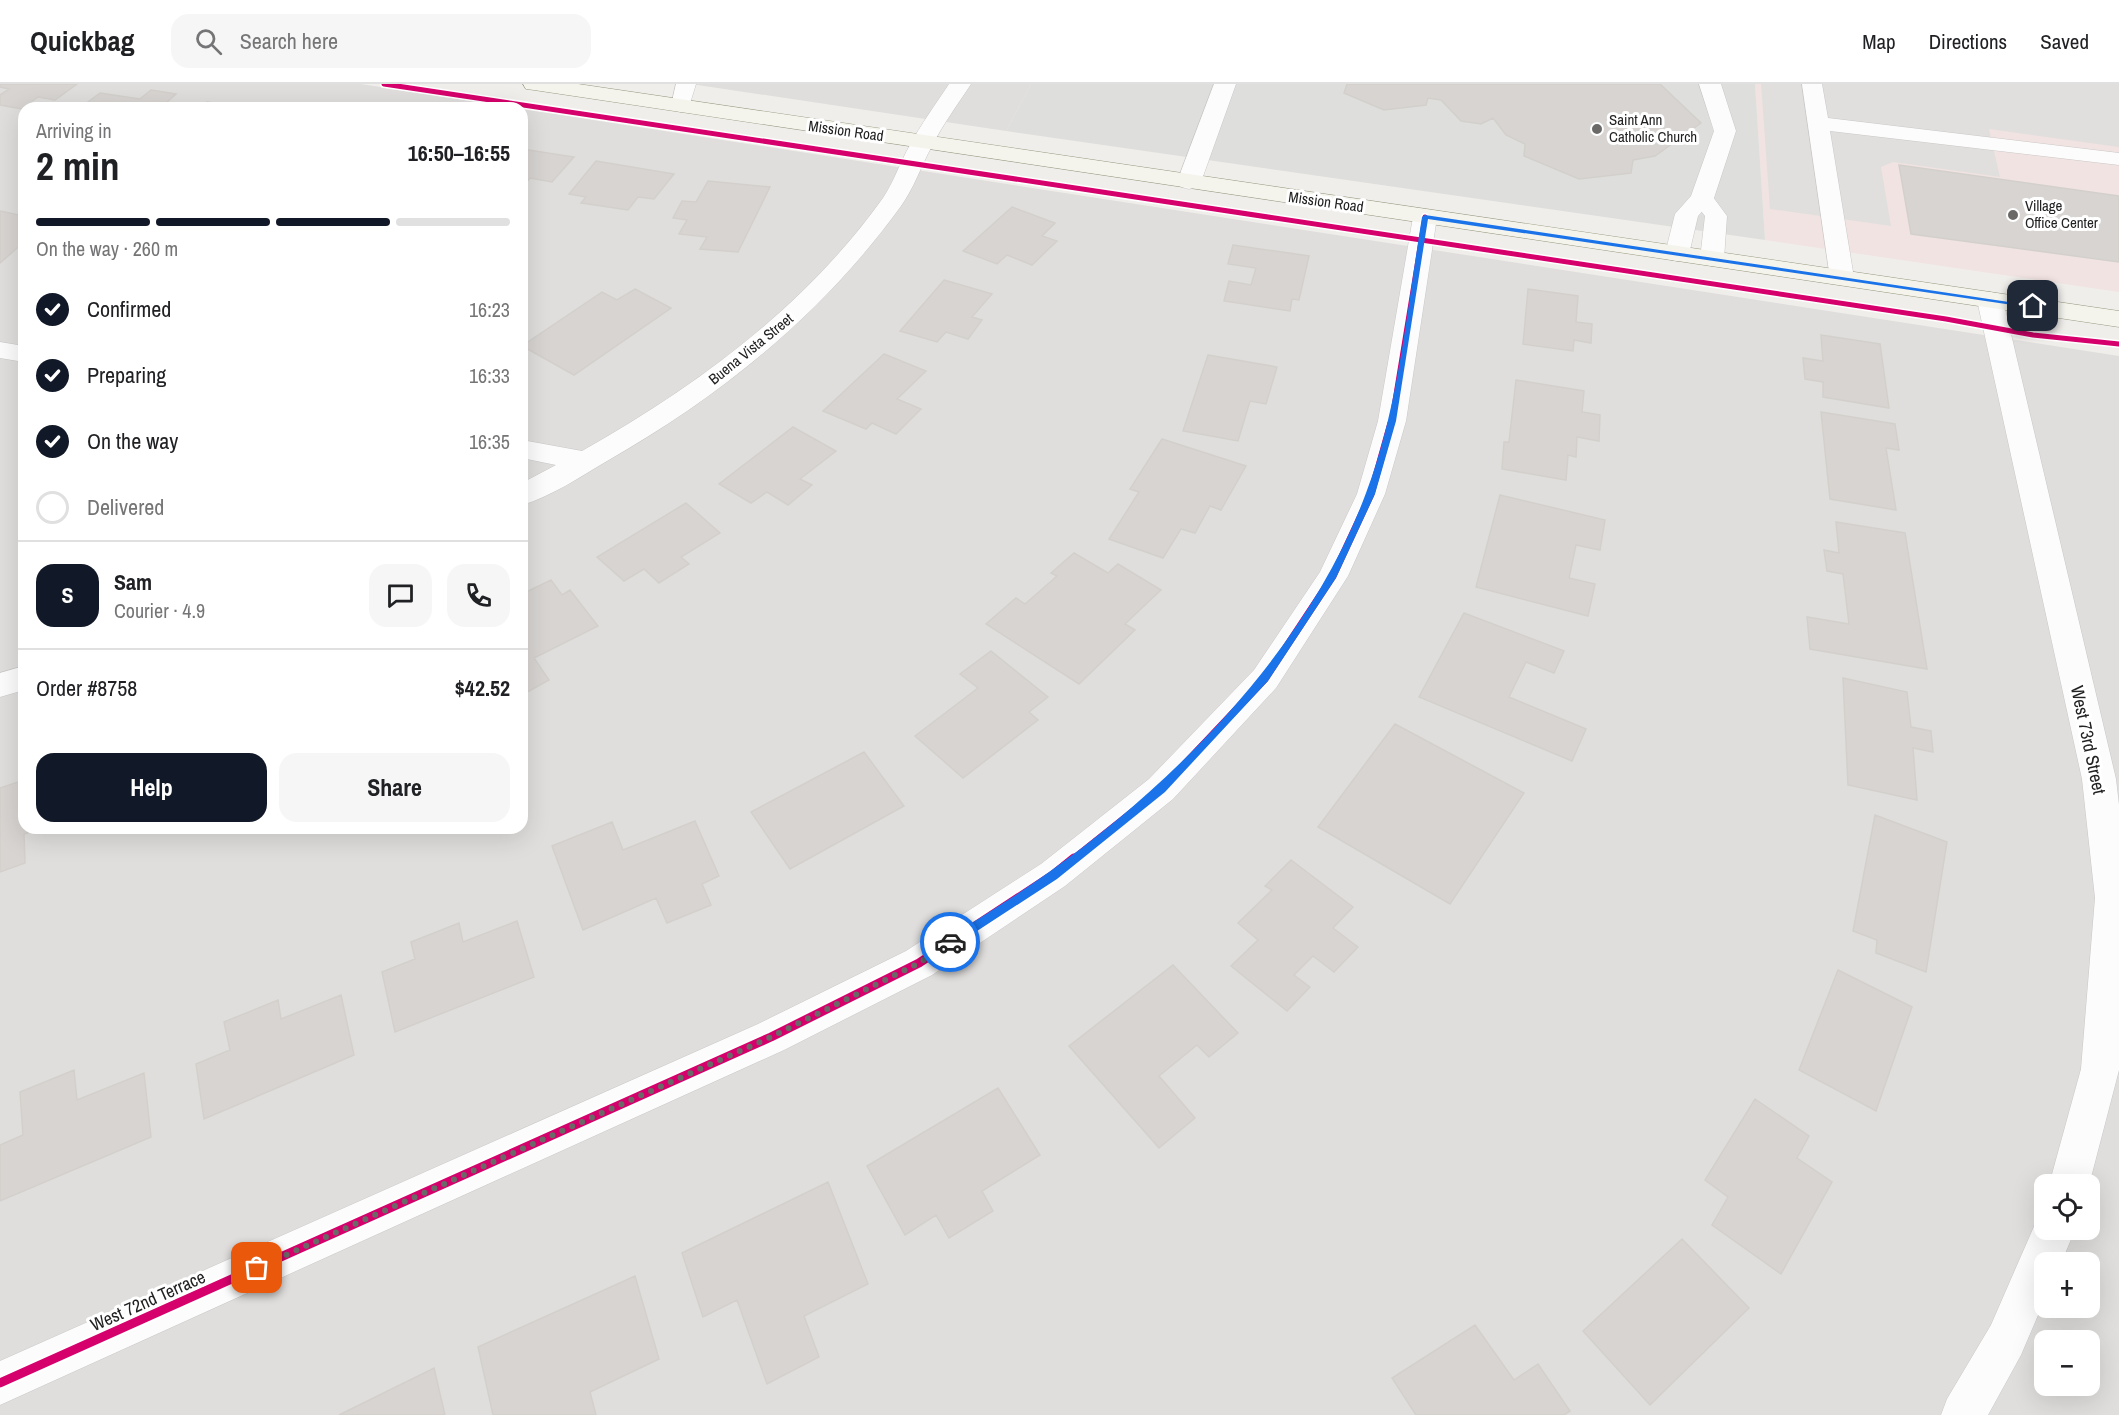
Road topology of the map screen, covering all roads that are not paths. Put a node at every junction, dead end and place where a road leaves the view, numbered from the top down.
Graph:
1 (534, 84) edge
2 (960, 84) edge
3 (1225, 84) edge
4 (1710, 84) edge
5 (1812, 84) edge
6 (683, 95) edge
7 (1818, 123) junction
8 (922, 142) junction
9 (2119, 159) edge
10 (1190, 182) junction
11 (1702, 198) junction
12 (1425, 217) junction
13 (1677, 254) junction
14 (1712, 259) junction
15 (1842, 278) junction
16 (1990, 300) junction
17 (2119, 319) edge
18 (0, 350) edge
19 (18, 353) edge
20 (528, 450) edge
21 (586, 461) junction
22 (528, 492) edge
23 (18, 680) edge
24 (0, 685) edge
25 (2072, 1174) edge
26 (2050, 1240) edge
27 (0, 1383) edge
28 (1963, 1415) edge

1 - 6 main road, Mission Road
2 - 8 street, Buena Vista Street
3 - 10 street
4 - 11 street
5 - 7 lane
6 - 8 main road, Mission Road
7 - 9 lane
7 - 15 lane
8 - 10 main road, Mission Road
8 - 21 street, Buena Vista Street
10 - 12 main road, Mission Road
11 - 13 street
11 - 14 lane
12 - 13 main road, Mission Road
12 - 27 street, West 72nd Terrace
13 - 14 main road, Mission Road
14 - 15 main road, Mission Road
15 - 16 main road, Mission Road
16 - 17 main road, Mission Road
16 - 25 street, West 73rd Street
18 - 19 street
20 - 21 street
21 - 22 street, Buena Vista Street
23 - 24 street
26 - 28 street

